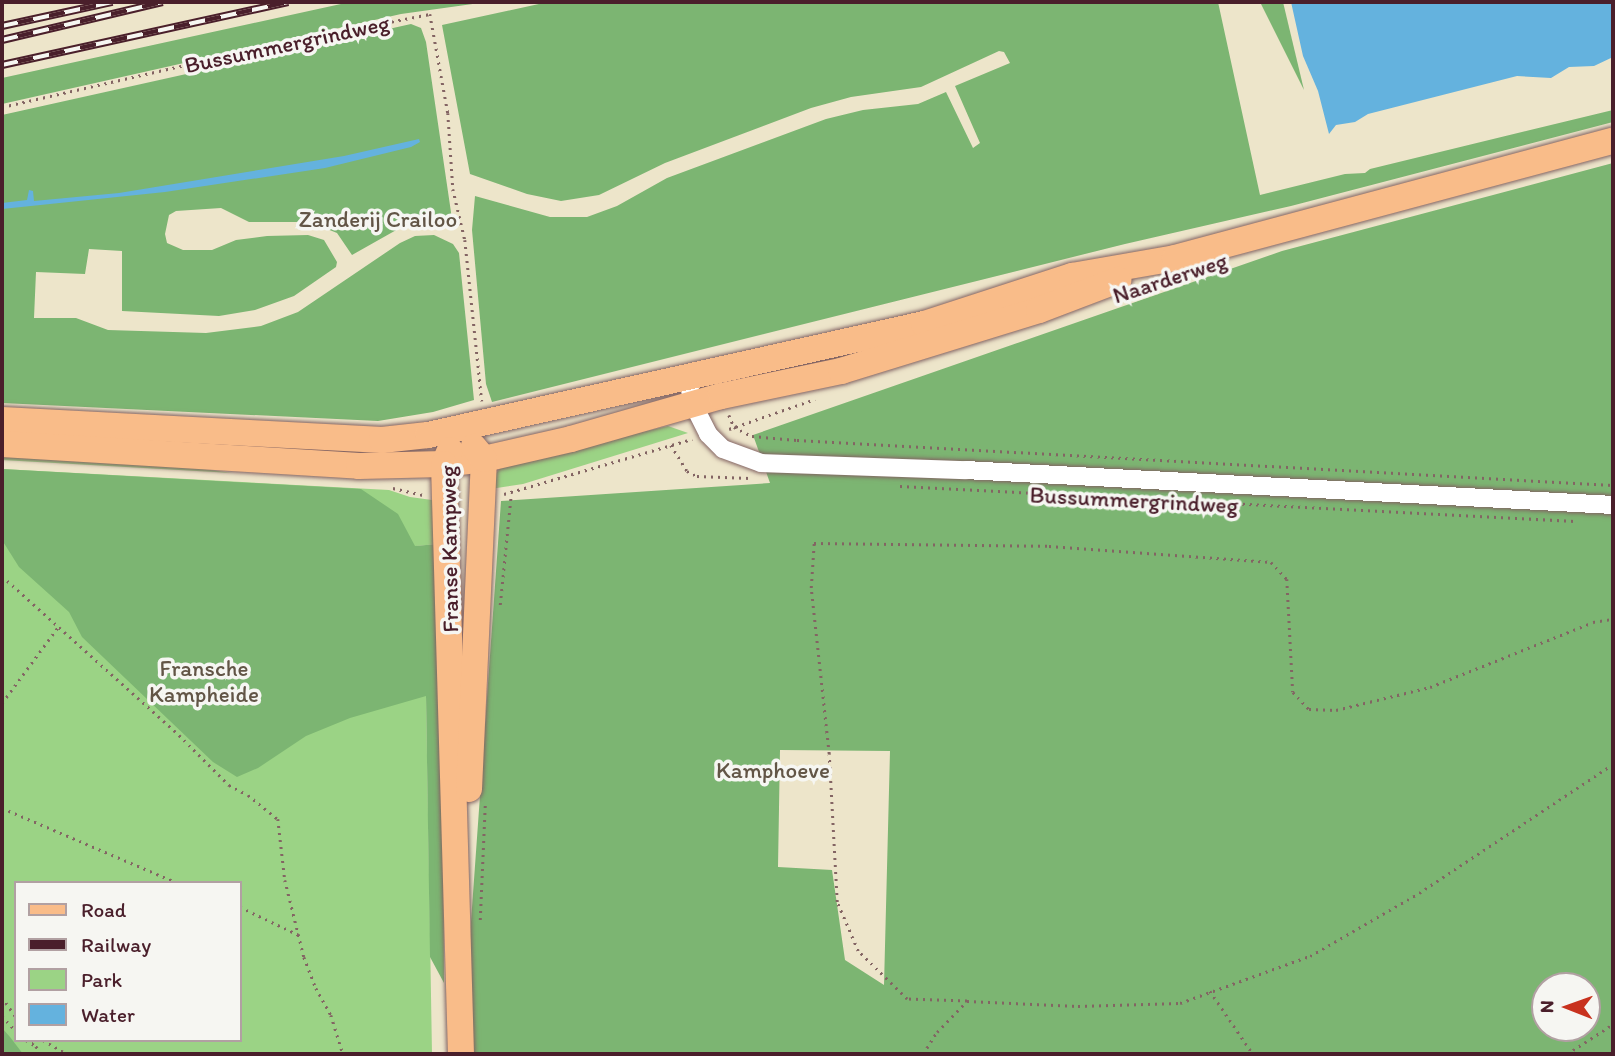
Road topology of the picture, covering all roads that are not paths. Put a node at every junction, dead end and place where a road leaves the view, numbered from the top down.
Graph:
1 (1613, 141) edge
2 (1175, 258) junction
3 (687, 377) junction
4 (693, 404) junction
5 (2, 421) edge
6 (458, 429) junction
7 (2, 444) edge
8 (484, 459) junction
9 (444, 464) junction
10 (1613, 505) edge
11 (459, 945) junction
12 (461, 1054) edge

1 - 2 main road, Naarderweg
2 - 3 main road, Naarderweg
2 - 4 main road, Naarderweg
3 - 4 street, Bussummergrindweg
3 - 6 main road
4 - 8 main road
4 - 10 street, Bussummergrindweg
5 - 6 main road
6 - 8 main road, Franse Kampweg
6 - 9 main road, Franse Kampweg
7 - 9 main road
8 - 9 main road
8 - 11 main road, Franse Kampweg
9 - 11 main road, Franse Kampweg
11 - 12 main road, Franse Kampweg

